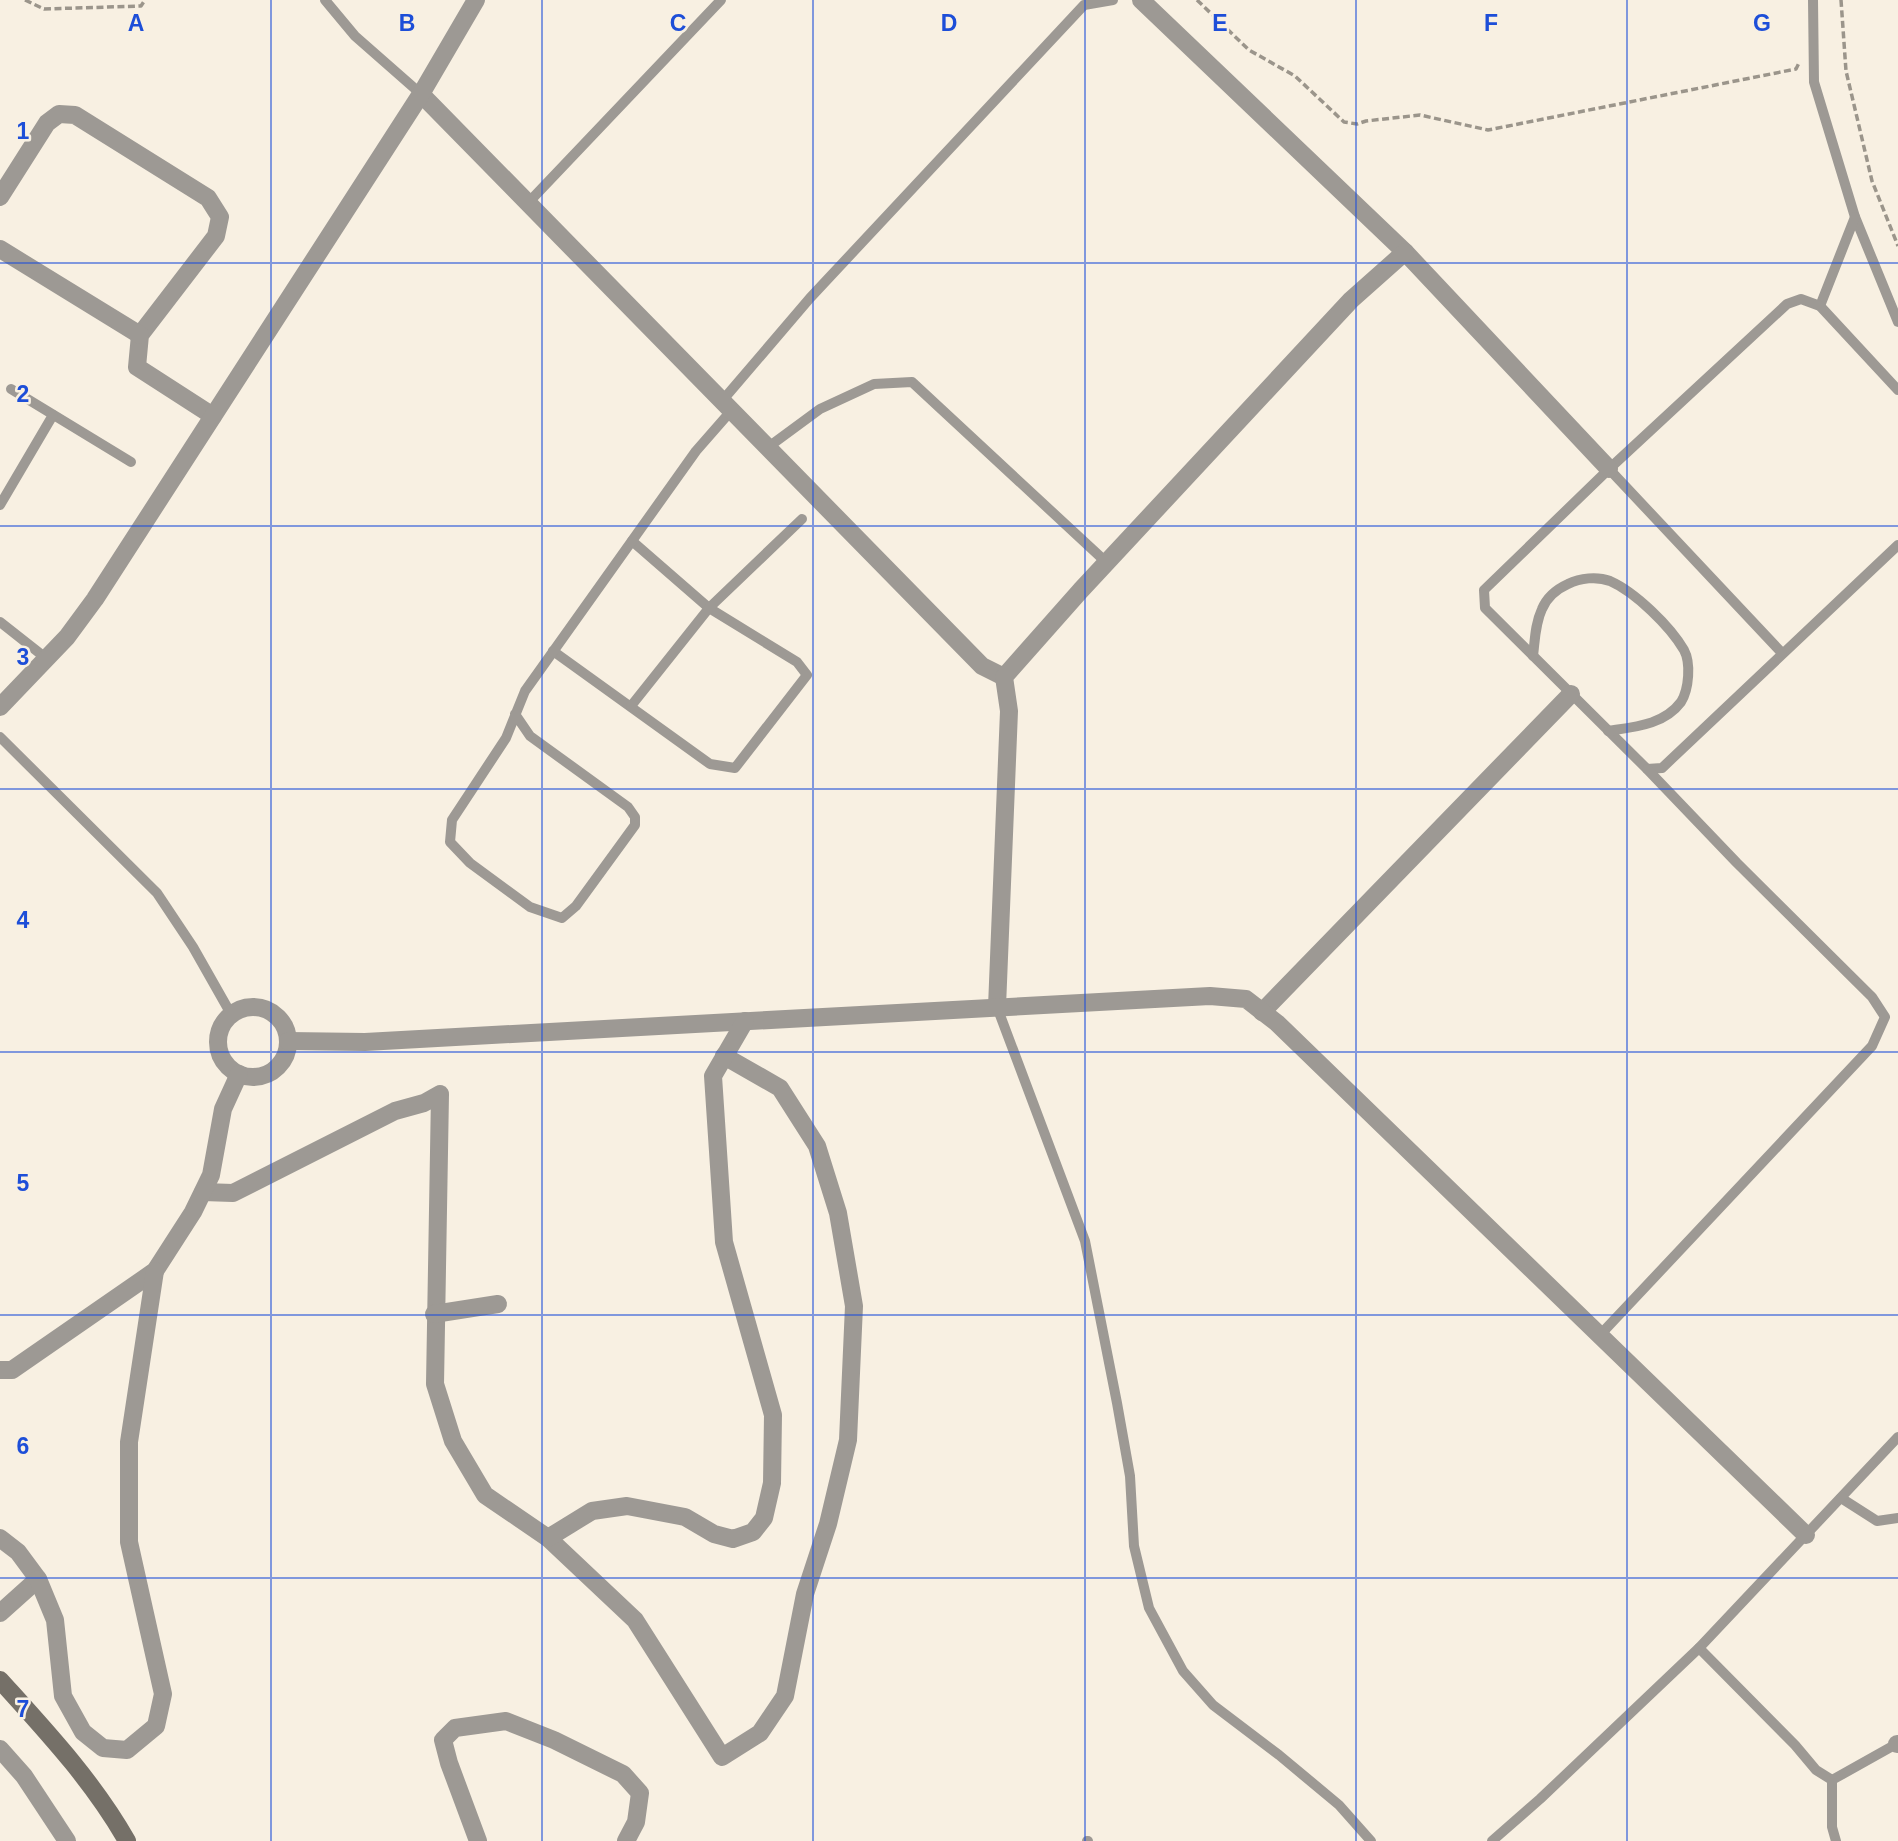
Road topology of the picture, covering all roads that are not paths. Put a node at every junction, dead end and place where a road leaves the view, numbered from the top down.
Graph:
1 (325, 0) edge
2 (477, 0) edge
3 (721, 0) edge
4 (1112, 0) edge
5 (1141, 0) edge
6 (1812, 0) edge
7 (1084, 3) edge
8 (421, 94) junction
9 (0, 197) edge
10 (527, 203) junction
11 (1855, 217) junction
12 (0, 249) edge
13 (1405, 252) junction
14 (1820, 306) junction
15 (1898, 322) edge
16 (140, 335) junction
17 (11, 389) dead end
18 (1898, 390) edge
19 (726, 406) junction
20 (53, 415) junction
21 (213, 416) junction
22 (767, 447) junction
23 (131, 461) dead end
24 (1609, 469) junction
25 (0, 505) edge
26 (802, 519) dead end
27 (632, 541) junction
28 (1898, 545) edge
29 (1107, 562) junction
30 (709, 608) junction
31 (0, 622) edge
32 (553, 651) junction
33 (1782, 653) junction
34 (1533, 656) junction
35 (47, 659) junction
36 (1004, 677) junction
37 (1571, 694) junction
38 (631, 706) junction
39 (0, 707) edge
40 (515, 714) junction
41 (1608, 731) junction
42 (0, 737) edge
43 (1647, 769) junction
44 (997, 1007) junction
45 (1262, 1012) junction
46 (231, 1014) junction
47 (745, 1021) junction
48 (288, 1041) junction
49 (724, 1056) junction
50 (239, 1074) junction
51 (203, 1192) junction
52 (155, 1271) junction
53 (498, 1304) dead end
54 (434, 1314) junction
55 (1600, 1335) junction
56 (0, 1370) edge
57 (1898, 1437) edge
58 (1841, 1498) junction
59 (1898, 1518) edge
60 (1806, 1535) junction
61 (0, 1538) edge
62 (548, 1538) junction
63 (38, 1579) junction
64 (0, 1613) edge
65 (1699, 1648) junction
66 (0, 1680) edge
67 (1898, 1743) edge
68 (0, 1749) edge
69 (1832, 1780) junction
70 (67, 1841) edge
71 (127, 1841) edge
72 (478, 1841) edge
73 (626, 1841) edge
74 (1371, 1841) edge
75 (1492, 1841) edge
76 (1836, 1841) edge

1 - 8 lane
2 - 8 street
3 - 10 lane
4 - 7 lane
5 - 13 street
6 - 11 lane
7 - 19 lane
8 - 10 street
8 - 21 street
9 - 16 street
10 - 19 street
11 - 14 lane
11 - 15 lane
12 - 16 street
13 - 24 street
13 - 29 street
14 - 18 lane
14 - 24 lane
16 - 21 street
17 - 20 lane
19 - 22 street
19 - 27 lane
20 - 23 lane
20 - 25 lane
21 - 35 street
22 - 29 lane
22 - 36 street
24 - 33 lane
24 - 34 lane
26 - 30 lane
27 - 30 lane
27 - 32 lane
28 - 33 lane
29 - 36 street
30 - 38 lane
30 - 38 lane
31 - 35 lane
32 - 38 lane
32 - 40 lane
33 - 43 lane
34 - 37 lane
34 - 41 lane
35 - 39 street
36 - 44 street
37 - 41 lane
37 - 45 street
40 - 40 lane
41 - 43 lane
42 - 46 lane
43 - 55 lane
44 - 45 street
44 - 47 street
44 - 74 lane
45 - 55 street
46 - 48 street
46 - 50 street
47 - 48 street
47 - 49 street
48 - 50 street
49 - 62 street
49 - 62 street
50 - 51 street
51 - 52 street
51 - 54 street
52 - 56 street
52 - 63 street
53 - 54 street
54 - 62 street
55 - 60 street
57 - 58 lane
58 - 59 lane
58 - 60 lane
60 - 65 lane
61 - 63 street
63 - 64 street
65 - 69 lane
65 - 75 lane
66 - 71 street
67 - 69 lane
68 - 70 street
69 - 76 lane
72 - 73 street

